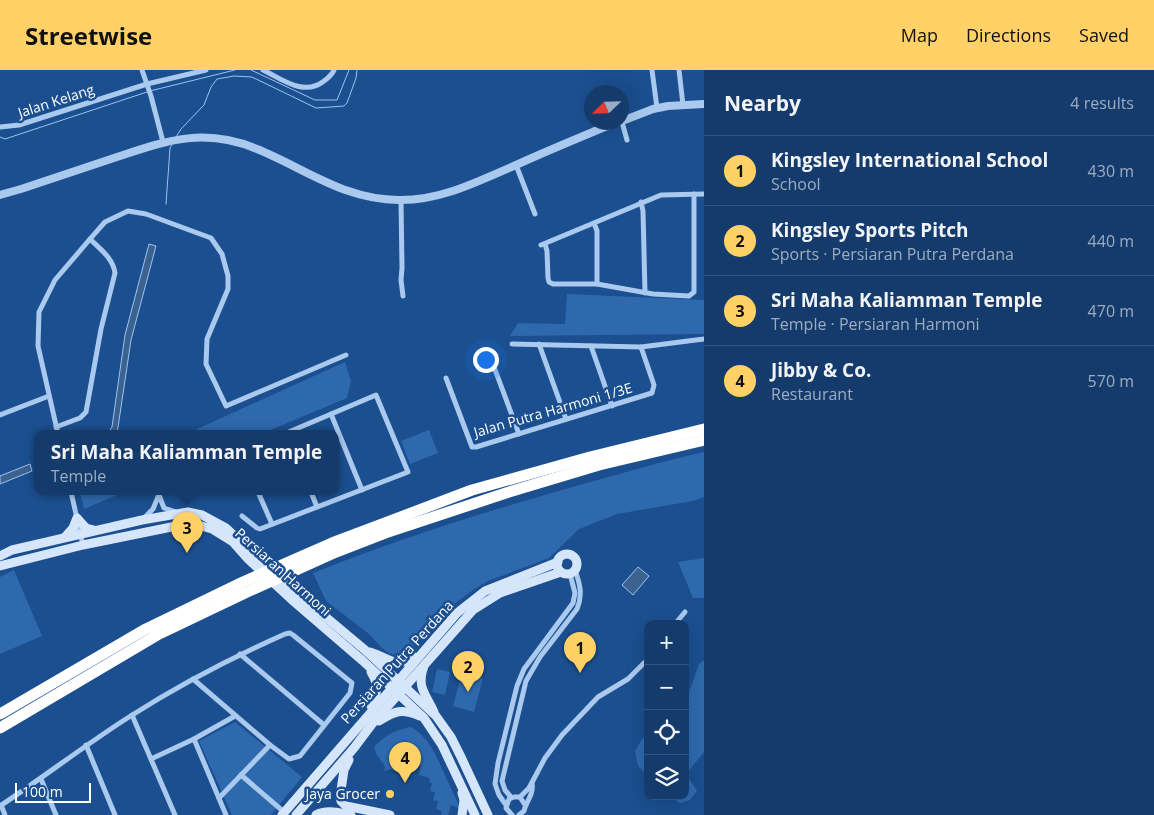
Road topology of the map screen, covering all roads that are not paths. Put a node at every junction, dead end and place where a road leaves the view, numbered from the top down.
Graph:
1 (142, 70) edge
2 (206, 70) edge
3 (263, 70) edge
4 (334, 70) edge
5 (652, 70) edge
6 (679, 70) edge
7 (148, 86) junction
8 (704, 104) edge
9 (683, 105) junction
10 (657, 108) junction
11 (629, 118) edge
12 (0, 126) edge
13 (598, 130) edge
14 (624, 130) edge
15 (170, 140) junction
16 (627, 140) dead end
17 (516, 165) junction
18 (0, 194) edge
19 (694, 194) junction
20 (704, 194) edge
21 (401, 200) junction
22 (640, 202) junction
23 (535, 214) dead end
24 (594, 223) junction
25 (90, 239) junction
26 (597, 284) junction
27 (645, 292) junction
28 (403, 296) dead end
29 (704, 340) edge
30 (512, 344) dead end
31 (538, 344) junction
32 (591, 346) junction
33 (641, 347) junction
34 (346, 355) dead end
35 (491, 359) dead end
36 (446, 378) dead end
37 (49, 396) junction
38 (612, 406) junction
39 (332, 414) junction
40 (0, 415) edge
41 (566, 420) junction
42 (56, 427) junction
43 (704, 429) edge
44 (57, 430) edge
45 (295, 430) edge
46 (338, 430) edge
47 (339, 432) edge
48 (518, 434) junction
49 (704, 440) edge
50 (362, 490) junction
51 (72, 495) edge
52 (159, 495) edge
53 (161, 495) edge
54 (259, 495) edge
55 (312, 495) edge
56 (317, 507) junction
57 (434, 510) junction
58 (181, 513) junction
59 (242, 516) dead end
60 (77, 518) junction
61 (142, 520) junction
62 (272, 524) junction
63 (94, 530) junction
64 (80, 534) junction
65 (63, 539) junction
66 (83, 545) junction
67 (0, 556) edge
68 (250, 556) junction
69 (558, 562) junction
70 (0, 566) edge
71 (569, 572) junction
72 (294, 596) junction
73 (685, 612) dead end
74 (678, 620) edge
75 (365, 650) junction
76 (240, 654) junction
77 (423, 658) junction
78 (364, 661) junction
79 (644, 663) edge
80 (193, 679) junction
81 (398, 687) junction
82 (0, 714) edge
83 (132, 715) junction
84 (235, 716) junction
85 (436, 716) junction
86 (424, 718) junction
87 (368, 721) junction
88 (324, 725) junction
89 (0, 728) edge
90 (194, 738) junction
91 (86, 745) junction
92 (270, 745) junction
93 (354, 748) junction
94 (151, 759) junction
95 (452, 765) junction
96 (241, 776) junction
97 (41, 779) junction
98 (532, 784) junction
99 (511, 797) junction
100 (520, 797) junction
101 (219, 798) junction
102 (0, 805) edge
103 (506, 805) junction
104 (525, 810) edge
105 (283, 814) edge
106 (511, 814) edge
107 (5, 815) edge
108 (56, 815) edge
109 (115, 815) edge
110 (175, 815) edge
111 (226, 815) edge
112 (296, 815) edge
113 (316, 815) edge
114 (351, 815) edge
115 (386, 815) edge
116 (462, 815) edge
117 (475, 815) edge
118 (488, 815) edge
119 (519, 815) edge

1 - 7 street
2 - 7 street, Jalan Kelang
3 - 4 street
5 - 10 street
6 - 9 street
7 - 12 street, Jalan Kelang
7 - 15 street
8 - 9 street
9 - 10 street
10 - 11 street
13 - 17 street
14 - 16 street
15 - 18 street
15 - 21 street
17 - 21 street
17 - 23 street
19 - 20 street
19 - 22 street
19 - 27 street
21 - 28 street
22 - 24 street
22 - 27 street
24 - 26 street
24 - 26 street
25 - 34 street
25 - 37 street
25 - 42 street
26 - 27 street
29 - 33 street
30 - 31 street
31 - 32 street
31 - 41 street
32 - 33 street
32 - 38 street
33 - 38 street, Jalan Putra Harmoni 1/3E
35 - 48 street
36 - 48 street, Jalan Putra Harmoni 1/3E
37 - 40 street
37 - 42 street
38 - 41 street, Jalan Putra Harmoni 1/3E
39 - 45 street
39 - 46 street
39 - 50 street
41 - 48 street, Jalan Putra Harmoni 1/3E
42 - 44 street
43 - 57 highway
47 - 50 street
49 - 57 highway
50 - 56 street
51 - 60 street
52 - 61 street
53 - 58 street, Persiaran Harmoni
54 - 62 street
55 - 56 street
56 - 62 street
57 - 82 highway
57 - 89 highway
58 - 61 main road, Persiaran Harmoni
58 - 68 main road, Persiaran Harmoni
59 - 62 street
60 - 63 main road
60 - 64 street
60 - 65 main road
61 - 63 main road, Persiaran Harmoni
63 - 64 main road, Persiaran Harmoni
64 - 65 main road, Persiaran Harmoni
64 - 66 street
65 - 67 main road, Persiaran Harmoni
66 - 68 main road, Persiaran Harmoni
66 - 70 main road, Persiaran Harmoni
68 - 72 main road, Persiaran Harmoni
69 - 71 main road
69 - 71 main road
69 - 77 main road, Persiaran Putra Perdana
71 - 77 main road, Persiaran Putra Perdana
71 - 99 street
71 - 103 street
72 - 75 main road, Persiaran Harmoni
72 - 78 main road, Persiaran Harmoni
73 - 74 street
75 - 77 main road
75 - 81 main road, Persiaran Harmoni
76 - 80 street
76 - 88 street
76 - 88 street
77 - 81 main road, Persiaran Putra Perdana
77 - 85 main road
78 - 81 main road, Persiaran Harmoni
78 - 87 main road
79 - 98 street
80 - 83 street
80 - 84 street
81 - 85 main road, Persiaran Harmoni
81 - 86 main road, Persiaran Harmoni
81 - 87 main road, Persiaran Putra Perdana
83 - 91 street
83 - 94 street
84 - 90 street
84 - 92 street
85 - 118 main road
86 - 87 main road
86 - 95 main road
87 - 93 main road, Persiaran Putra Perdana
87 - 105 main road, Persiaran Putra Perdana
88 - 92 street
90 - 94 street
90 - 101 street
91 - 97 street
91 - 109 street
92 - 96 street
93 - 112 main road, Persiaran Putra Perdana
93 - 115 main road
94 - 110 street
95 - 116 main road
95 - 117 main road
96 - 101 street
96 - 105 street
97 - 102 street
97 - 108 street
98 - 100 street
98 - 104 street
99 - 100 street
99 - 103 street
100 - 104 street
101 - 111 street
102 - 107 street
103 - 106 street
104 - 119 street
113 - 114 main road

